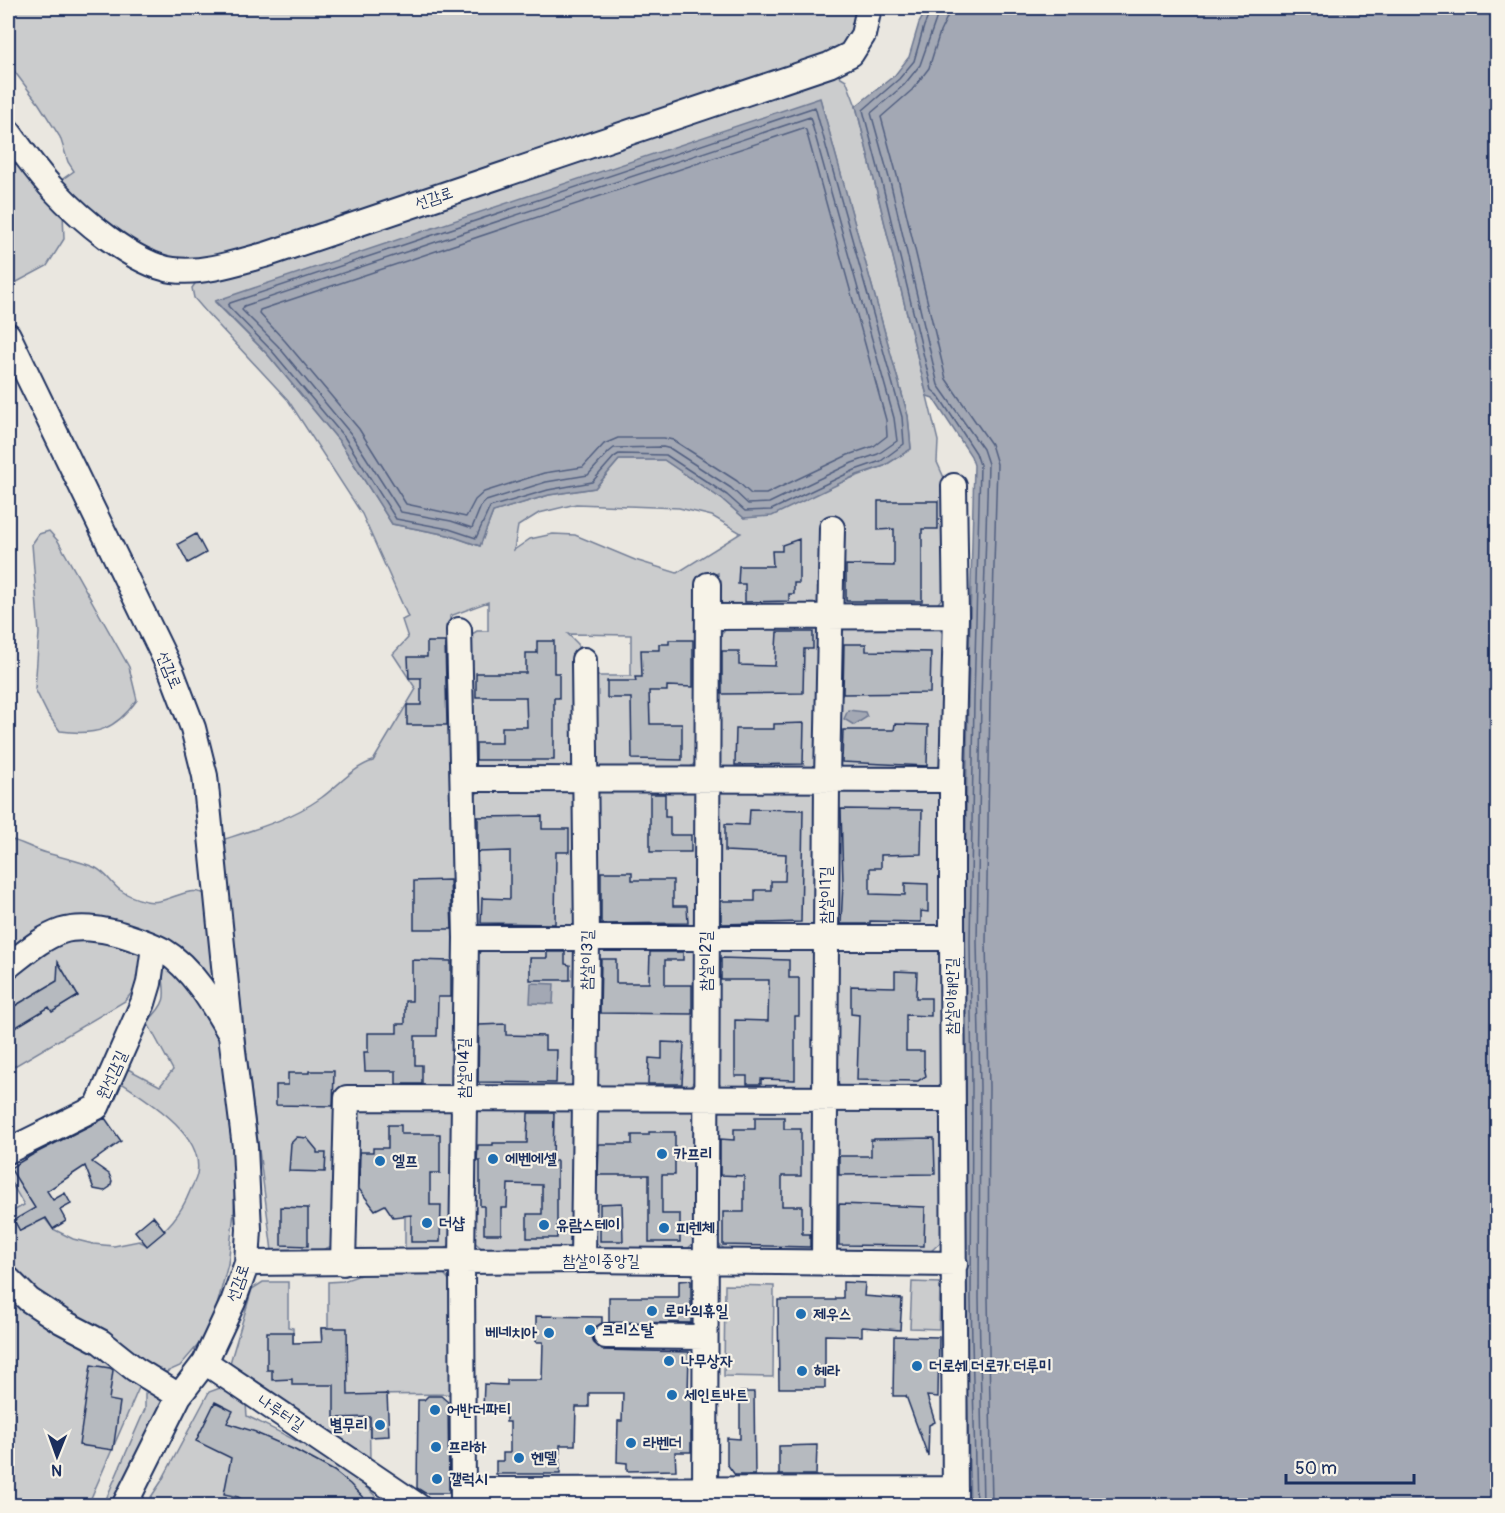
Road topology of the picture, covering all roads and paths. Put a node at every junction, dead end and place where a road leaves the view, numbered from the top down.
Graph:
1 (869, 8) edge
2 (8, 131) edge
3 (8, 335) edge
4 (954, 486) dead end
5 (832, 528) dead end
6 (708, 585) dead end
7 (956, 616) junction
8 (708, 617) junction
9 (829, 617) junction
10 (459, 630) dead end
11 (584, 660) dead end
12 (463, 778) junction
13 (585, 778) junction
14 (707, 779) junction
15 (827, 779) junction
16 (952, 780) junction
17 (466, 938) junction
18 (706, 938) junction
19 (952, 938) junction
20 (587, 939) junction
21 (826, 940) junction
22 (154, 947) junction
23 (8, 966) edge
24 (231, 1035) junction
25 (464, 1097) junction
26 (585, 1098) junction
27 (705, 1098) junction
28 (826, 1099) junction
29 (952, 1100) junction
30 (8, 1151) edge
31 (583, 1260) junction
32 (462, 1262) junction
33 (705, 1262) junction
34 (246, 1263) junction
35 (343, 1263) junction
36 (824, 1263) junction
37 (955, 1264) junction
38 (8, 1280) edge
39 (606, 1336) dead end
40 (705, 1337) junction
41 (205, 1362) junction
42 (179, 1396) junction
43 (955, 1497) edge
44 (464, 1498) edge
45 (705, 1498) edge
46 (833, 1498) edge
47 (124, 1506) edge
48 (418, 1506) edge

1 - 2 street, 선감로
3 - 24 street, 선감로
4 - 7 street, 참살이해안길
5 - 9 street, 참살이1길
6 - 8 street, 참살이2길
7 - 9 street
7 - 16 street, 참살이해안길
8 - 9 street
8 - 14 street, 참살이2길
9 - 15 street, 참살이1길
10 - 12 street, 참살이4길
11 - 13 street, 참살이3길
12 - 13 street
12 - 17 street, 참살이4길
13 - 14 street
13 - 20 street, 참살이3길
14 - 15 street
14 - 18 street, 참살이2길
15 - 16 street
15 - 21 street, 참살이1길
16 - 19 street, 참살이해안길
17 - 20 street
17 - 25 street, 참살이4길
18 - 20 street
18 - 21 street
18 - 27 street, 참살이2길
19 - 21 street
19 - 29 street, 참살이해안길
20 - 26 street, 참살이3길
21 - 28 street, 참살이1길
22 - 23 street, 선감로
22 - 24 street, 선감로
22 - 30 street, 원선감길
24 - 34 street, 선감로
25 - 26 street
25 - 32 street, 참살이4길
25 - 35 street
26 - 27 street
26 - 31 street, 참살이3길
27 - 28 street
27 - 33 street, 참살이2길
28 - 29 street
28 - 36 street, 참살이1길
29 - 37 street, 참살이해안길
31 - 32 street, 참살이중앙길
31 - 33 street, 참살이중앙길
32 - 35 street, 참살이중앙길
32 - 44 street, 참살이4길
33 - 36 street, 참살이중앙길
33 - 40 street, 참살이2길
34 - 35 street, 참살이중앙길
34 - 41 street, 선감로
36 - 37 street, 참살이중앙길
37 - 43 street, 참살이해안길
38 - 42 street
39 - 40 street
40 - 45 street, 참살이2길
41 - 42 street, 선감로
41 - 48 street, 나루터길
42 - 47 street, 선감로
43 - 46 street
44 - 45 street
45 - 46 street

